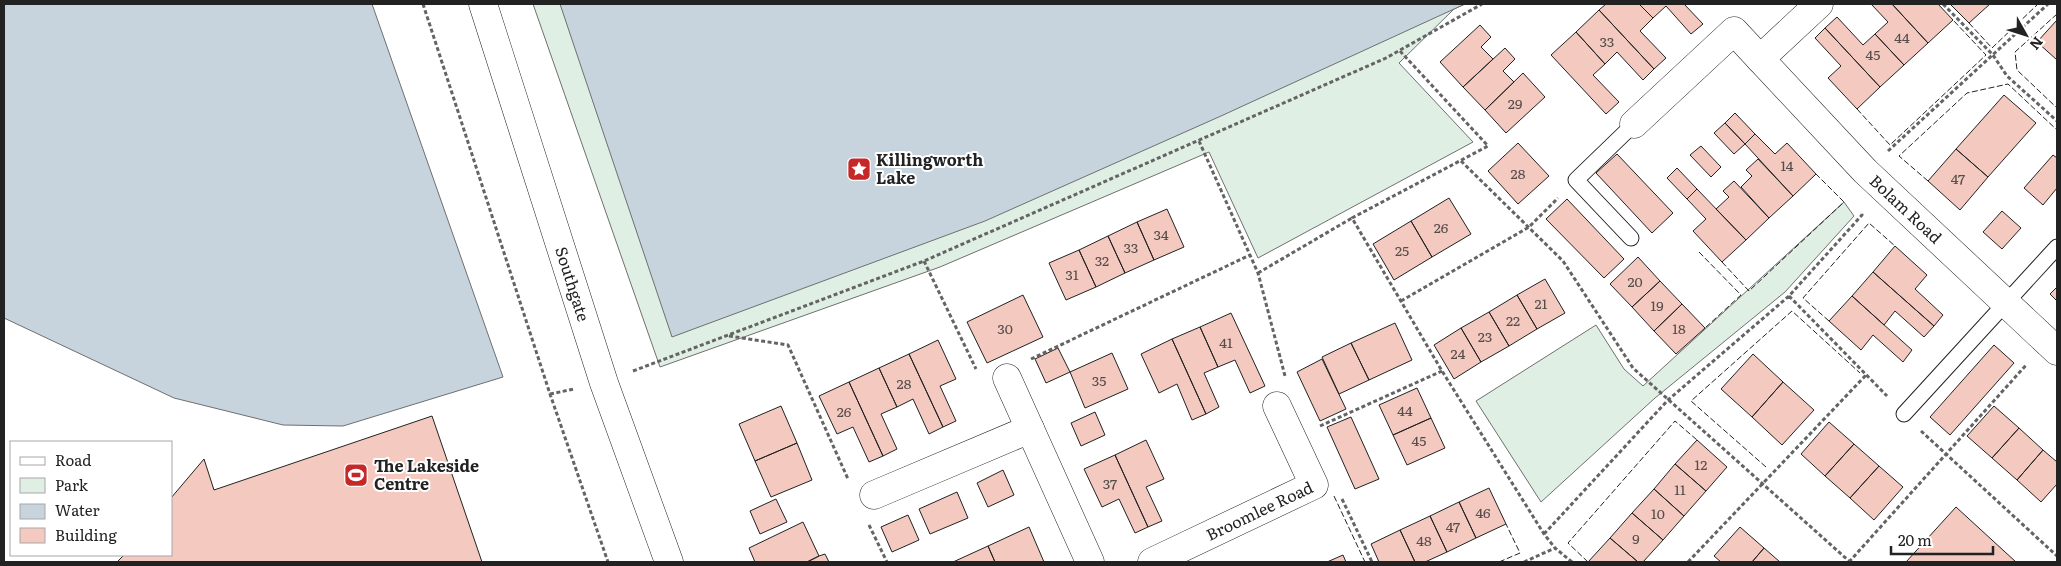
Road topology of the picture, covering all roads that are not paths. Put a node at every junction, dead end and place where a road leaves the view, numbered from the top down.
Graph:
1 (483, 4) edge
2 (1819, 4) edge
3 (1760, 59) junction
4 (1634, 124) joint
5 (1631, 238) dead end
6 (2057, 247) edge
7 (2005, 302) junction
8 (2052, 346) edge
9 (1007, 378) dead end
10 (1277, 406) dead end
11 (1904, 414) road end
12 (1030, 429) junction
13 (864, 499) road end
14 (669, 562) edge
15 (1090, 562) edge
16 (1152, 562) edge

1 - 14 street, Southgate
2 - 3 street
3 - 4 street, Bolam Road
3 - 7 street, Bolam Road
4 - 5 lane
6 - 7 lane
7 - 8 street, Bolam Road
7 - 11 lane
9 - 12 street
10 - 16 street, Broomlee Road
12 - 13 street
12 - 15 street

